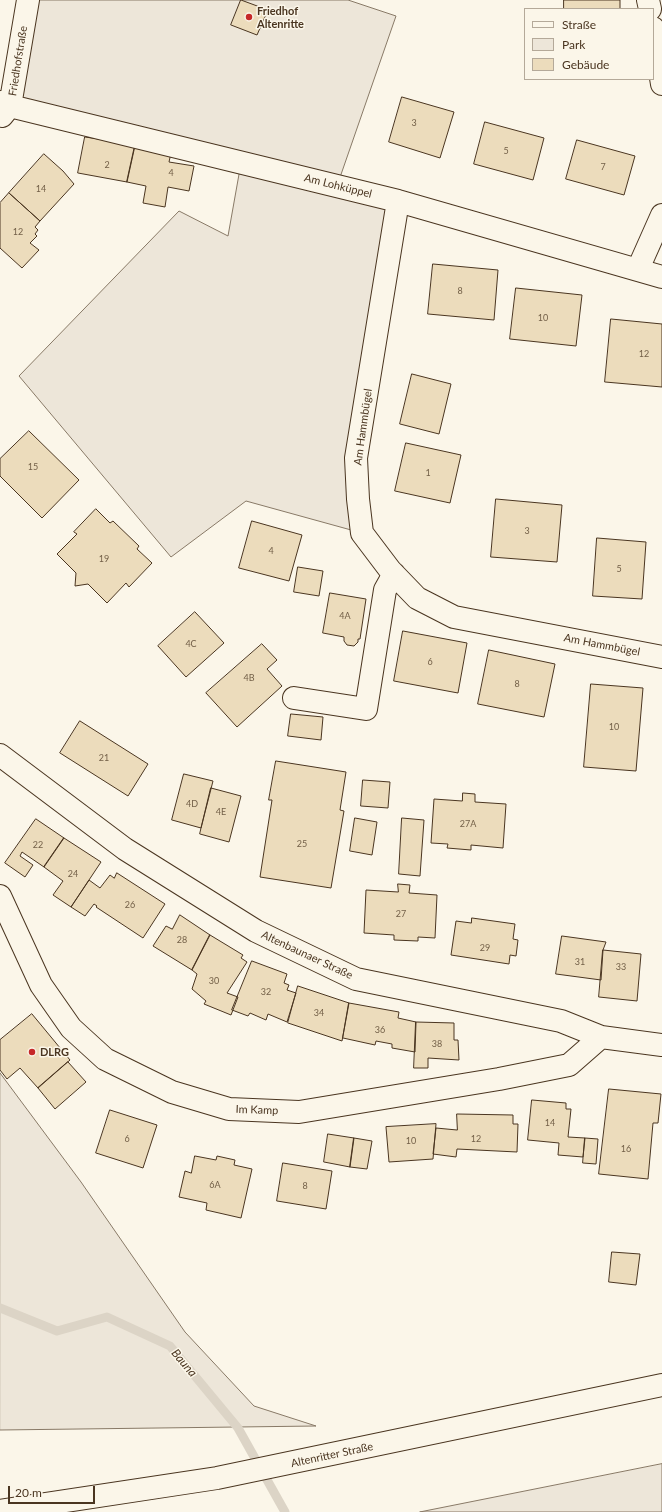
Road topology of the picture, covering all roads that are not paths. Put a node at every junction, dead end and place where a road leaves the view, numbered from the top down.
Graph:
1 (28, 0) edge
2 (654, 34) edge
3 (662, 84) edge
4 (3, 109) edge
5 (398, 201) junction
6 (662, 215) edge
7 (638, 269) junction
8 (662, 277) edge
9 (394, 574) junction
10 (662, 657) edge
11 (294, 698) dead end
12 (0, 755) edge
13 (0, 896) edge
14 (601, 1037) junction
15 (662, 1045) edge
16 (662, 1385) edge
17 (0, 1511) edge

1 - 4 street, Friedhofstraße
2 - 3 street
4 - 5 street, Am Lohküppel
5 - 7 street, Am Lohküppel
5 - 9 street, Am Hammbügel
6 - 7 street
7 - 8 street, Am Lohküppel
9 - 10 street, Am Hammbügel
9 - 11 street
12 - 14 street, Altenbaunaer Straße
13 - 14 street, Im Kamp
14 - 15 street, Altenbaunaer Straße
16 - 17 street, Altenritter Straße

